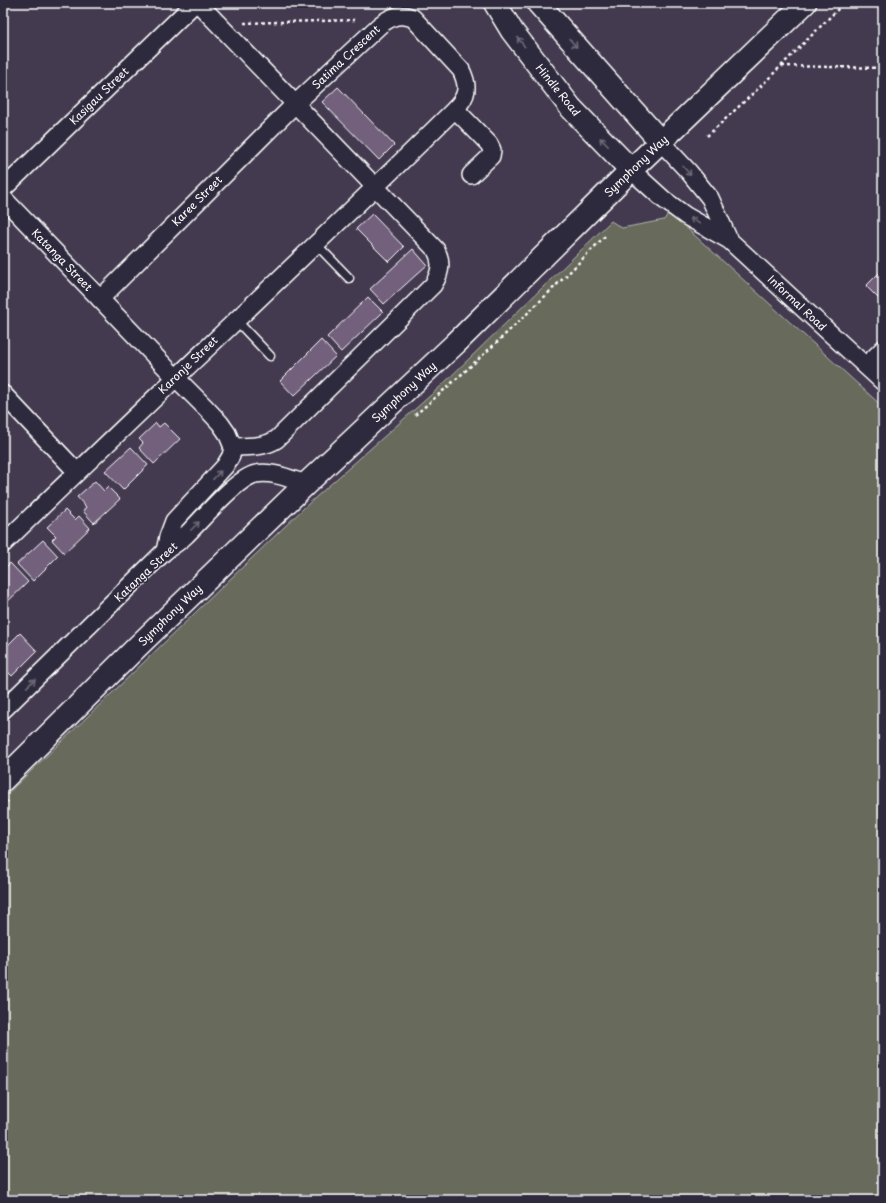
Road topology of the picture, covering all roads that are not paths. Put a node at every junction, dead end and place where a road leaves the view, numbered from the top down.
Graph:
1 (195, 3) edge
2 (198, 3) edge
3 (495, 3) edge
4 (538, 3) edge
5 (803, 4) edge
6 (295, 104) junction
7 (455, 109) junction
8 (661, 142) junction
9 (631, 170) junction
10 (471, 176) dead end
11 (375, 188) junction
12 (3, 189) edge
13 (3, 198) edge
14 (729, 240) junction
15 (316, 244) junction
16 (349, 278) dead end
17 (100, 298) junction
18 (236, 320) junction
19 (883, 349) edge
20 (270, 356) dead end
21 (866, 366) junction
22 (175, 378) junction
23 (883, 382) edge
24 (3, 394) edge
25 (233, 447) junction
26 (77, 472) junction
27 (306, 484) junction
28 (3, 544) edge
29 (165, 551) junction
30 (3, 710) edge
31 (3, 780) edge

1 - 12 street, Kasigau Street
2 - 6 street
9 -> 3 main road, Hindle Road
4 -> 8 main road
5 - 8 main road, Symphony Way
6 - 7 street, Satima Crescent
6 - 11 street
6 - 17 street, Karee Street
7 - 10 street
7 - 11 street, Satima Crescent
8 - 9 main road, Symphony Way
8 -> 14 street, Informal Road
14 -> 9 street, Informal Road
9 - 27 main road, Symphony Way
11 - 15 street, Karonje Street
11 - 25 street
13 - 17 street, Katanga Street
14 - 21 street, Informal Road
15 - 16 lane
15 - 18 street, Karonje Street
17 - 22 street, Katanga Street
18 - 20 lane
18 - 22 street, Karonje Street
19 - 21 street
21 - 23 street, Informal Road
22 - 25 street, Katanga Street
22 - 26 street, Karonje Street
24 - 26 street
29 -> 25 street
26 - 28 street, Karonje Street
29 -> 27 street, Katanga Street
27 - 31 main road, Symphony Way
30 -> 29 street, Katanga Street

